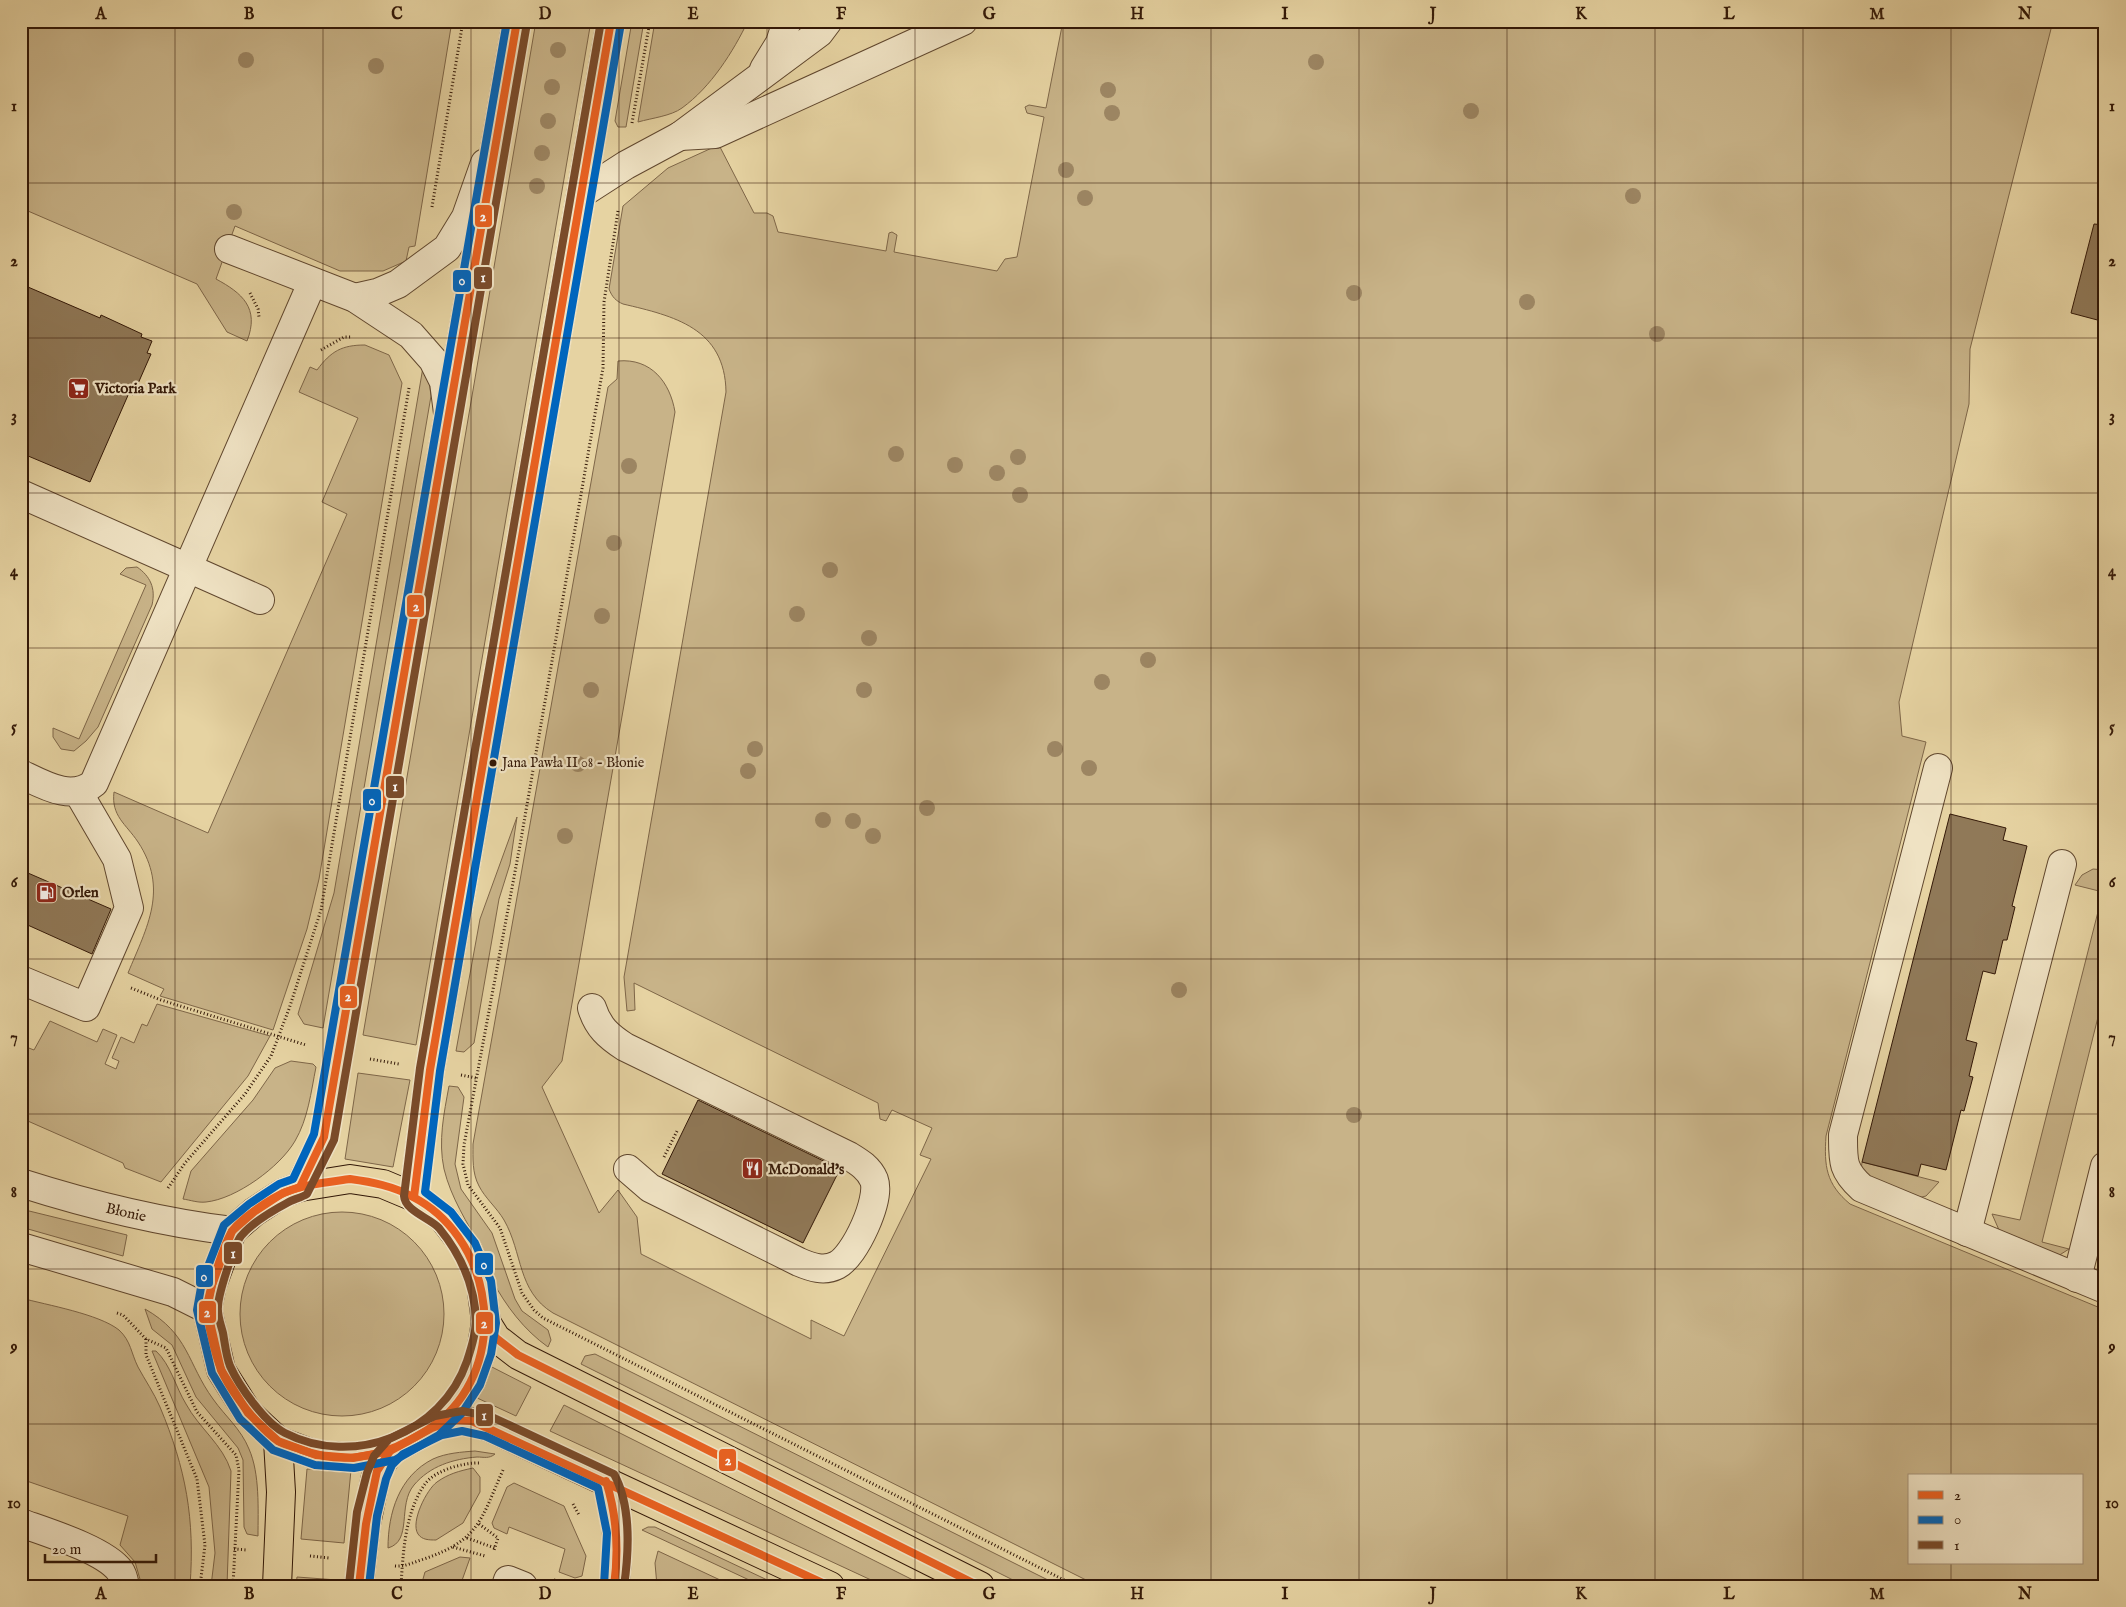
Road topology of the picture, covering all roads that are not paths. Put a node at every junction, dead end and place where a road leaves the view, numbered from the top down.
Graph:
1 (517, 21) edge
2 (611, 21) edge
3 (787, 21) edge
4 (963, 21) edge
5 (824, 24) edge
6 (756, 80) junction
7 (503, 109) junction
8 (680, 136) junction
9 (581, 194) junction
10 (228, 249) dead end
11 (312, 283) junction
12 (355, 298) junction
13 (448, 413) junction
14 (21, 494) edge
15 (188, 568) junction
16 (260, 600) dead end
17 (1938, 768) dead end
18 (21, 774) edge
19 (78, 792) junction
20 (2062, 864) dead end
21 (21, 980) edge
22 (592, 1008) dead end
23 (2105, 1166) edge
24 (628, 1169) dead end
25 (21, 1183) edge
26 (300, 1187) junction
27 (414, 1197) junction
28 (232, 1231) junction
29 (1967, 1232) junction
30 (21, 1247) edge
31 (2077, 1278) junction
32 (2105, 1289) edge
33 (208, 1309) junction
34 (486, 1322) junction
35 (432, 1428) junction
36 (278, 1441) junction
37 (390, 1451) junction
38 (606, 1482) junction
39 (21, 1523) edge
40 (360, 1573) edge
41 (602, 1584) edge
42 (125, 1586) edge
43 (277, 1586) edge
44 (506, 1586) edge
45 (523, 1586) edge
46 (830, 1586) edge
47 (980, 1586) edge

1 - 7 main road
2 - 9 main road
3 - 6 street
4 - 8 street
5 - 6 street
6 - 8 street
7 - 12 street
7 - 13 main road
8 - 9 street
9 - 27 main road
10 - 11 street
11 - 12 street
11 - 15 street
12 - 13 street
13 - 26 main road
14 - 15 street
15 - 16 street
15 - 19 street
17 - 29 street
18 - 19 street
19 - 21 street
20 - 29 street
22 - 24 street
23 - 31 street
25 - 28 street, Błonie
26 - 27 main road
26 - 28 main road
27 - 34 main road
28 - 33 main road
29 - 31 street
30 - 33 street
31 - 32 street
33 - 36 main road
34 - 35 main road
34 - 47 main road
35 - 37 main road
35 - 38 main road
36 - 37 main road
36 - 43 main road
37 - 40 main road
38 - 41 street
38 - 46 main road
39 - 42 street
44 - 45 street

